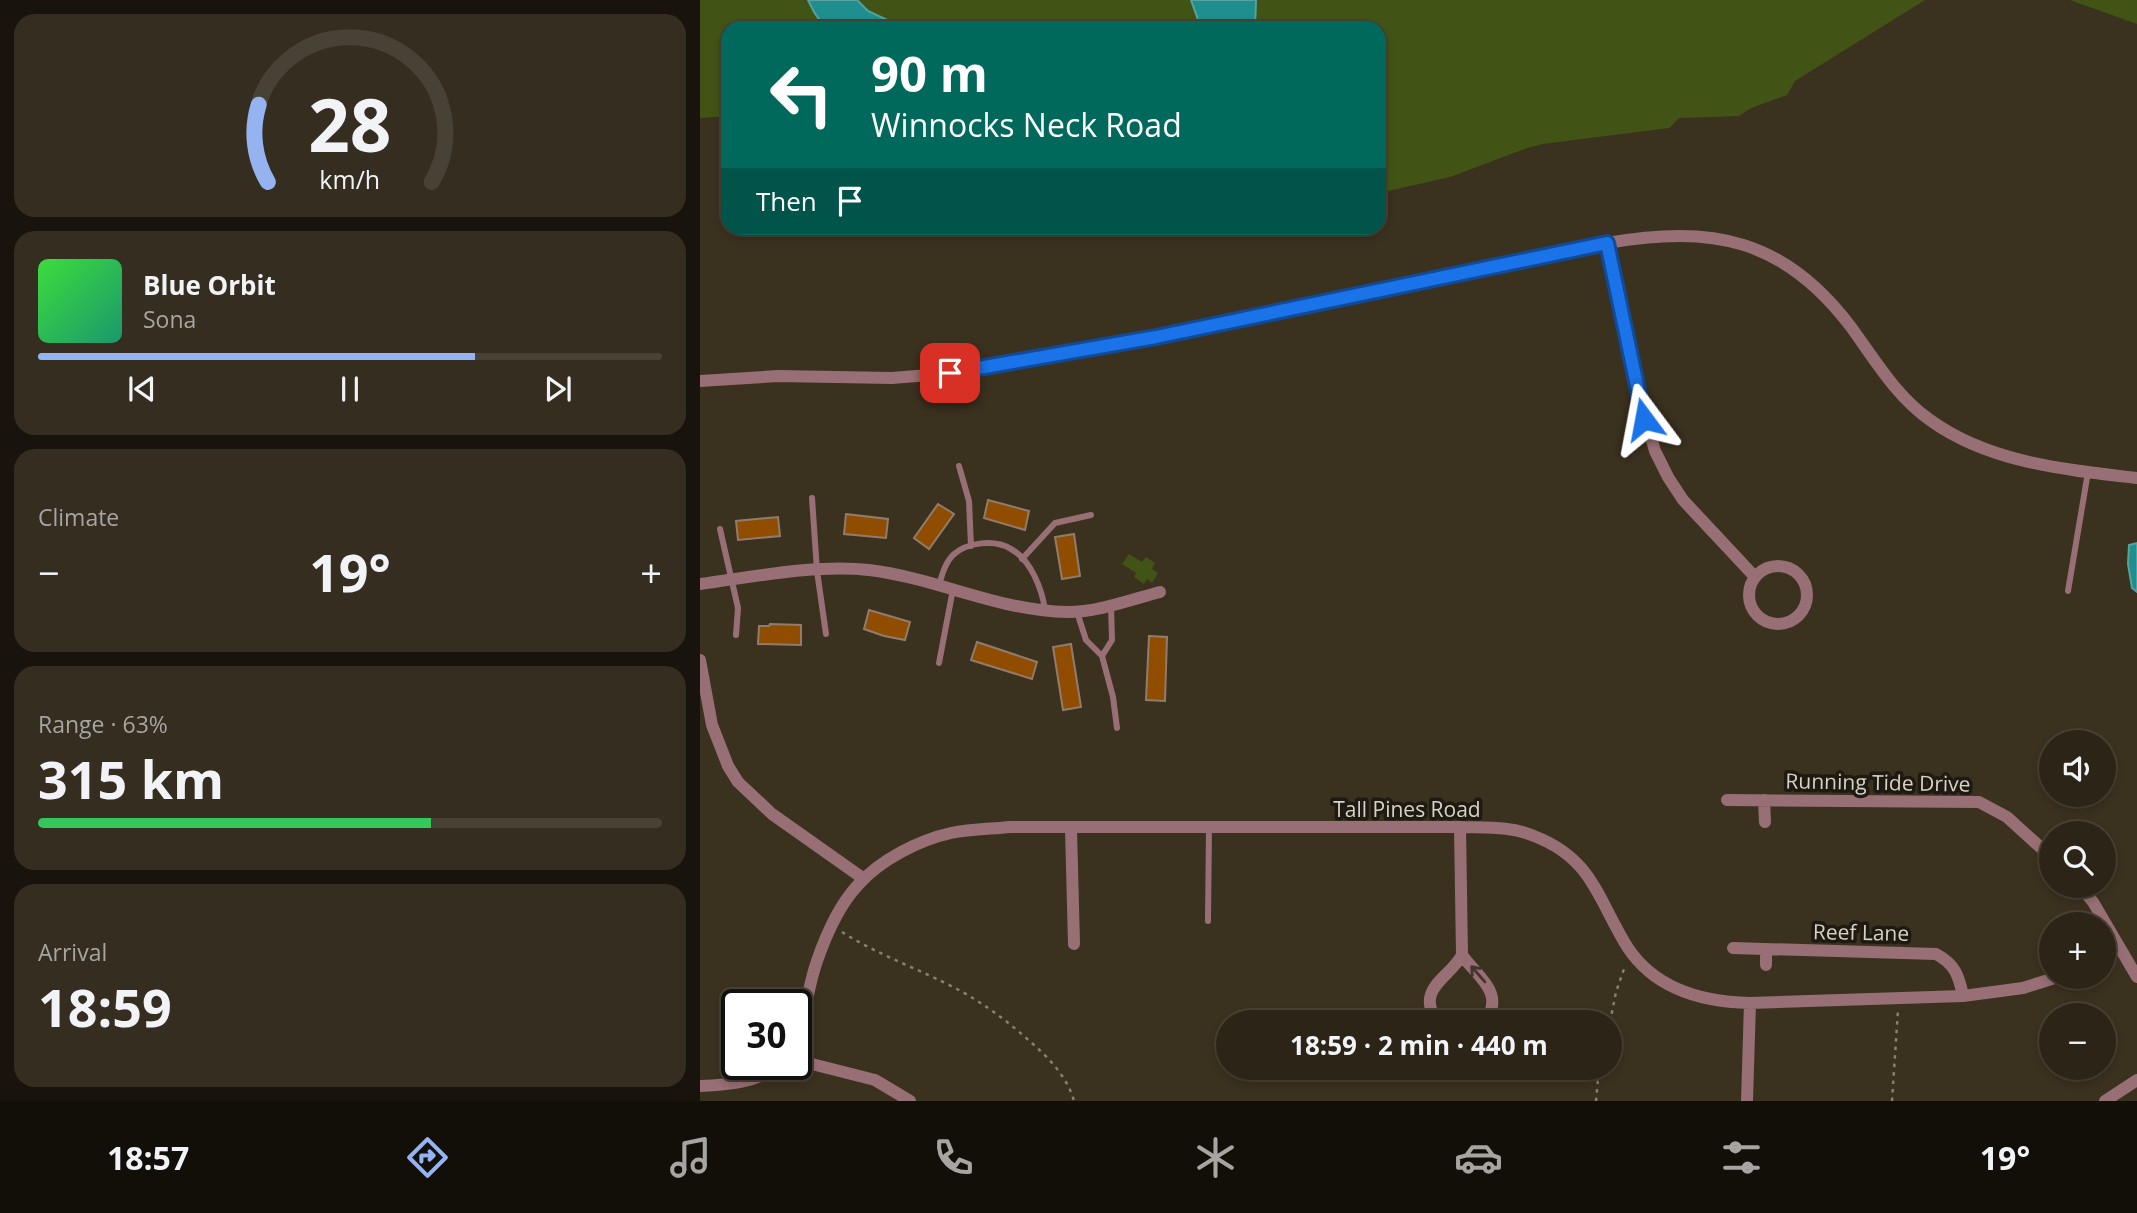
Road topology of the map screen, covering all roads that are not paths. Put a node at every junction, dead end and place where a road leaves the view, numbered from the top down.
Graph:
1 (1607, 243) junction
2 (700, 381) edge
3 (959, 466) dead end
4 (2088, 472) junction
5 (2137, 478) edge
6 (812, 498) dead end
7 (1091, 515) dead end
8 (720, 530) dead end
9 (971, 546) junction
10 (1022, 559) junction
11 (817, 570) junction
12 (1755, 577) junction
13 (732, 580) junction
14 (700, 584) edge
15 (939, 585) junction
16 (953, 589) junction
17 (1160, 592) dead end
18 (2068, 592) dead end
19 (1111, 606) junction
20 (1045, 610) junction
21 (1077, 612) junction
22 (826, 634) dead end
23 (736, 635) dead end
24 (1102, 656) junction
25 (700, 660) edge
26 (939, 663) dead end
27 (1117, 728) dead end
28 (1727, 800) dead end
29 (1764, 800) junction
30 (1765, 822) dead end
31 (1209, 827) junction
32 (1460, 827) junction
33 (1071, 828) junction
34 (2039, 846) edge
35 (864, 879) junction
36 (1208, 921) dead end
37 (2116, 943) edge
38 (1074, 944) dead end
39 (1733, 948) dead end
40 (1766, 949) junction
41 (1462, 955) junction
42 (1766, 965) dead end
43 (2137, 977) edge
44 (2039, 983) edge
45 (809, 989) edge
46 (1962, 996) junction
47 (1750, 1003) junction
48 (1433, 1010) edge
49 (1490, 1010) edge
50 (812, 1064) edge
51 (747, 1080) edge
52 (2137, 1080) edge
53 (700, 1086) edge
54 (910, 1101) edge
55 (1747, 1101) edge
56 (2105, 1101) edge

1 - 2 street
1 - 4 street
1 - 12 street
3 - 9 lane
4 - 5 street
4 - 18 lane
6 - 11 lane
7 - 10 lane
8 - 13 lane
9 - 10 lane
9 - 15 lane
10 - 20 lane
11 - 13 street
11 - 15 street
11 - 22 lane
12 - 12 street
13 - 14 street
13 - 23 lane
15 - 16 street
16 - 20 street
16 - 26 lane
17 - 19 street
19 - 21 street
19 - 24 lane
20 - 21 street
21 - 24 lane
24 - 27 lane
25 - 35 street
28 - 29 street, Running Tide Drive
29 - 30 street
29 - 34 street, Running Tide Drive
31 - 32 street, Tall Pines Road
31 - 33 street, Tall Pines Road
31 - 36 lane
32 - 41 street
32 - 47 street, Tall Pines Road
33 - 35 street, Tall Pines Road
33 - 38 street
35 - 45 street, Tall Pines Road
37 - 43 street
39 - 40 street, Reef Lane
40 - 42 street
40 - 46 street, Reef Lane
41 - 48 street
49 -> 41 street
44 - 46 street, Tall Pines Road
46 - 47 street, Tall Pines Road
47 - 55 street
50 - 54 street
51 - 53 street
52 - 56 street

